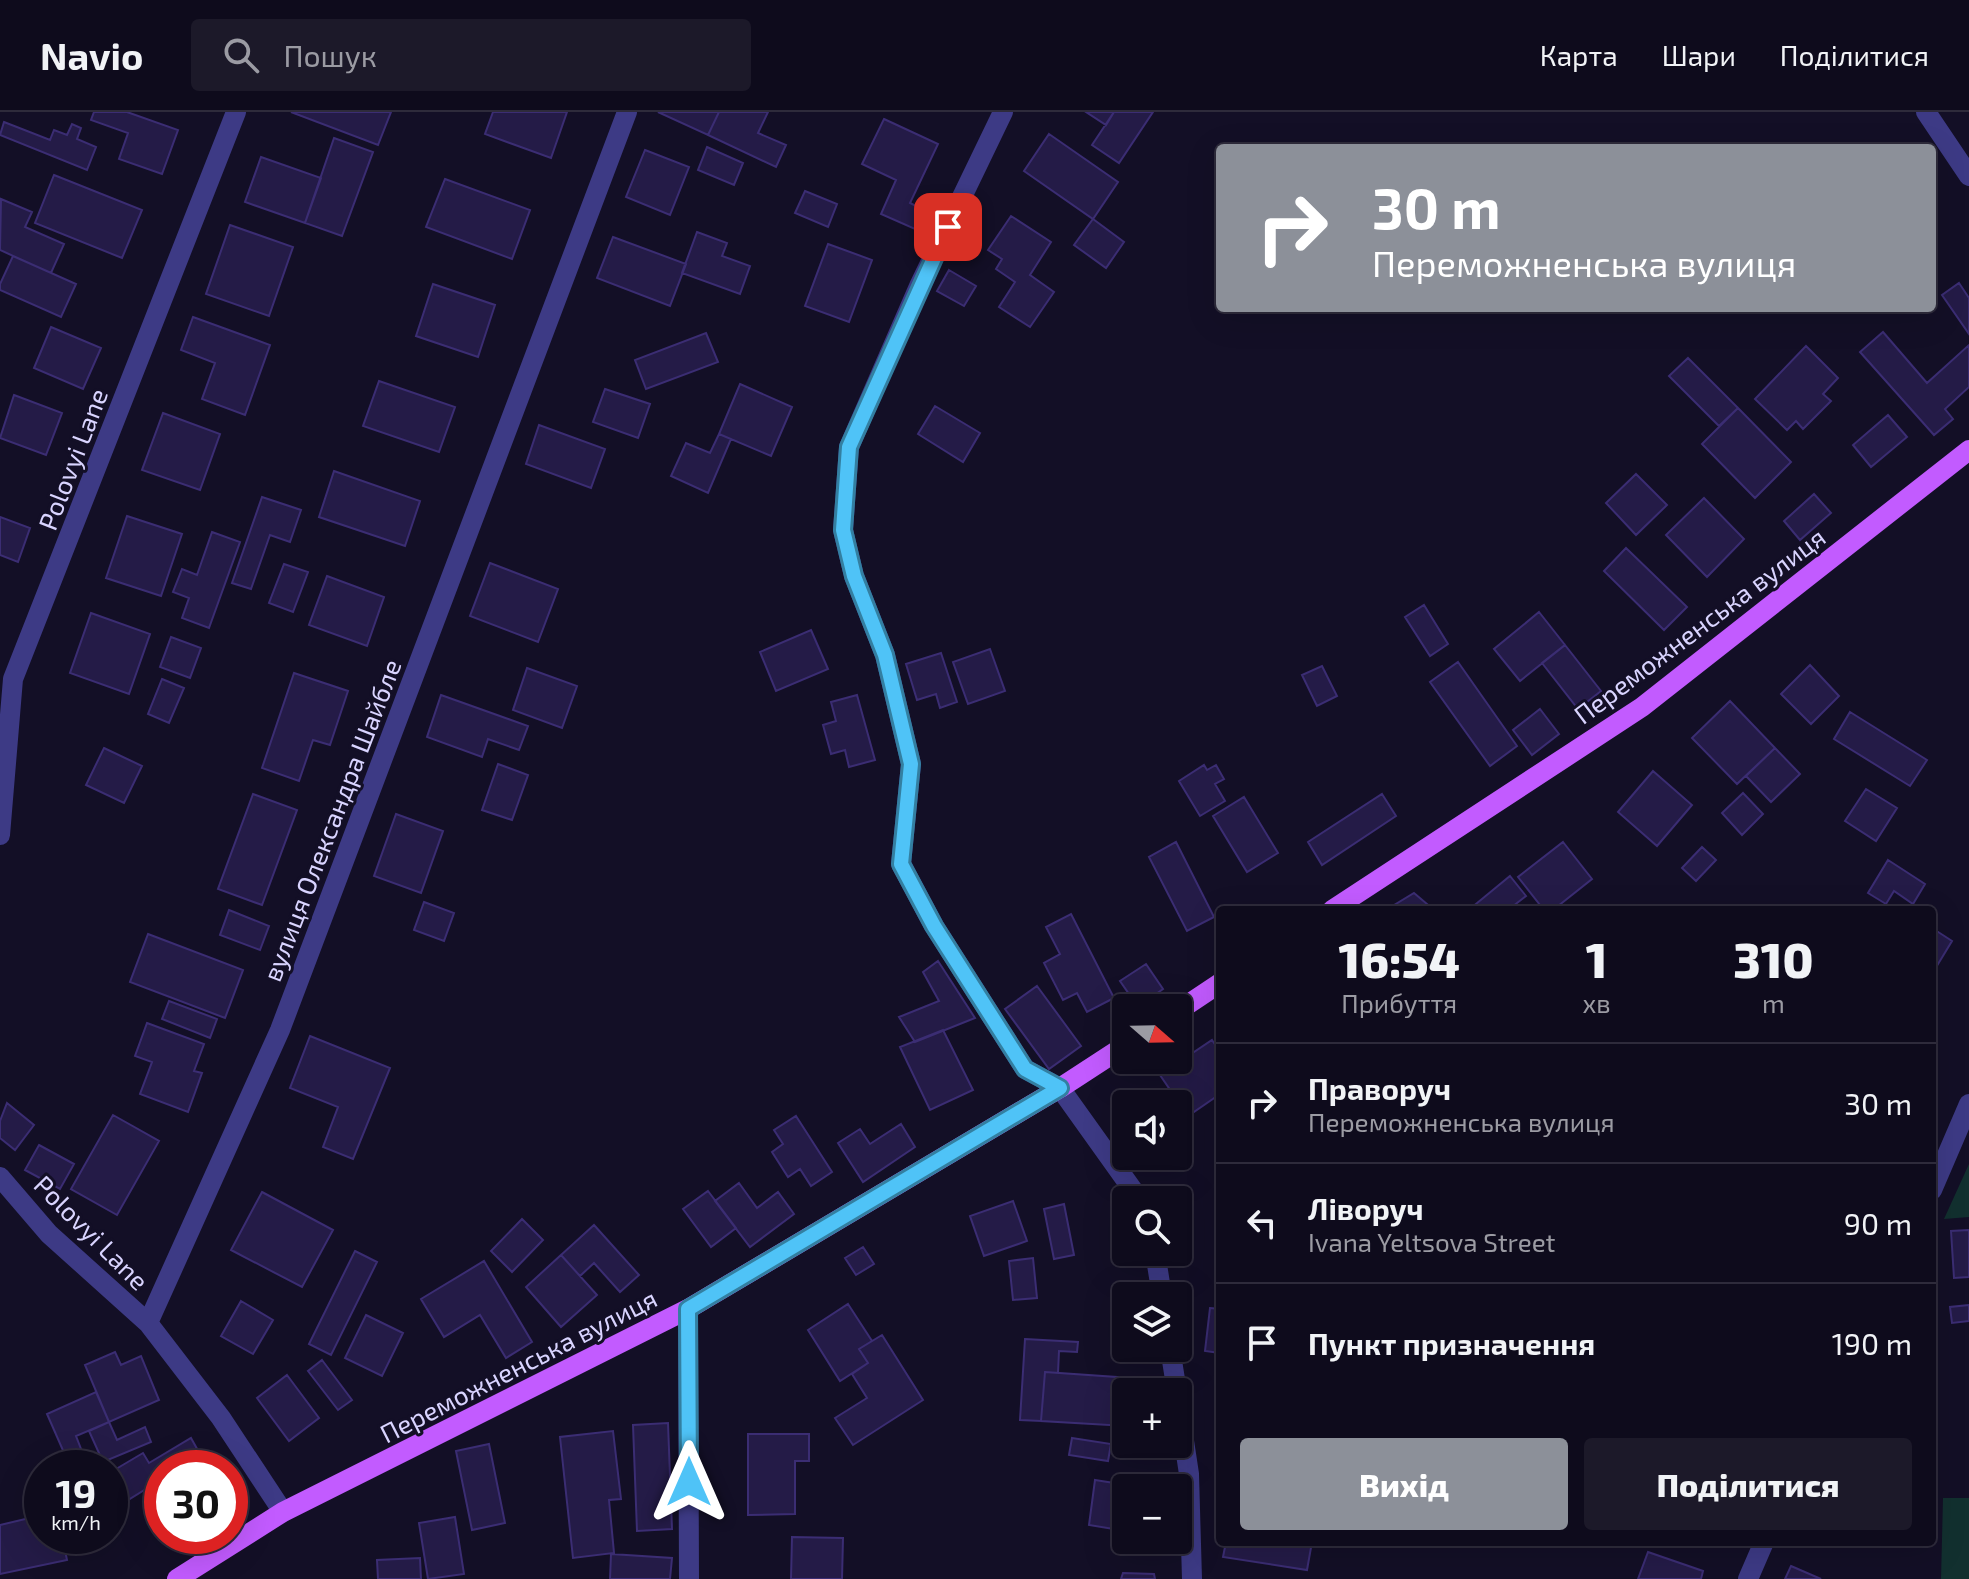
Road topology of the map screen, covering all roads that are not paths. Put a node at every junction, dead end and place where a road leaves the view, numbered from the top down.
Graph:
1 (236, 112) edge
2 (627, 112) edge
3 (1003, 112) edge
4 (1926, 112) edge
5 (1969, 176) edge
6 (1969, 450) edge
7 (6, 677) edge
8 (0, 835) edge
9 (1338, 906) edge
10 (1216, 986) edge
11 (1192, 1002) edge
12 (1112, 1054) edge
13 (1060, 1088) junction
14 (1969, 1104) edge
15 (0, 1177) edge
16 (1936, 1181) edge
17 (1130, 1186) edge
18 (688, 1309) junction
19 (148, 1323) junction
20 (1187, 1458) edge
21 (283, 1512) junction
22 (1762, 1546) edge
23 (177, 1579) edge
24 (689, 1579) edge
25 (1192, 1579) edge
26 (1748, 1579) edge

1 - 7 street, Polovyi Lane
2 - 19 street, вулиця Олександра Шайбле
3 - 13 street
4 - 5 street
6 - 9 main road, Переможненська вулиця
7 - 8 street, Polovyi Lane
10 - 11 main road
12 - 13 main road, Переможненська вулиця
13 - 17 street
13 - 18 main road, Переможненська вулиця
14 - 16 street
15 - 19 street, Polovyi Lane
18 - 21 main road, Переможненська вулиця
18 - 24 street
19 - 21 street
20 - 25 street
21 - 23 main road, Переможненська вулиця
22 - 26 street

